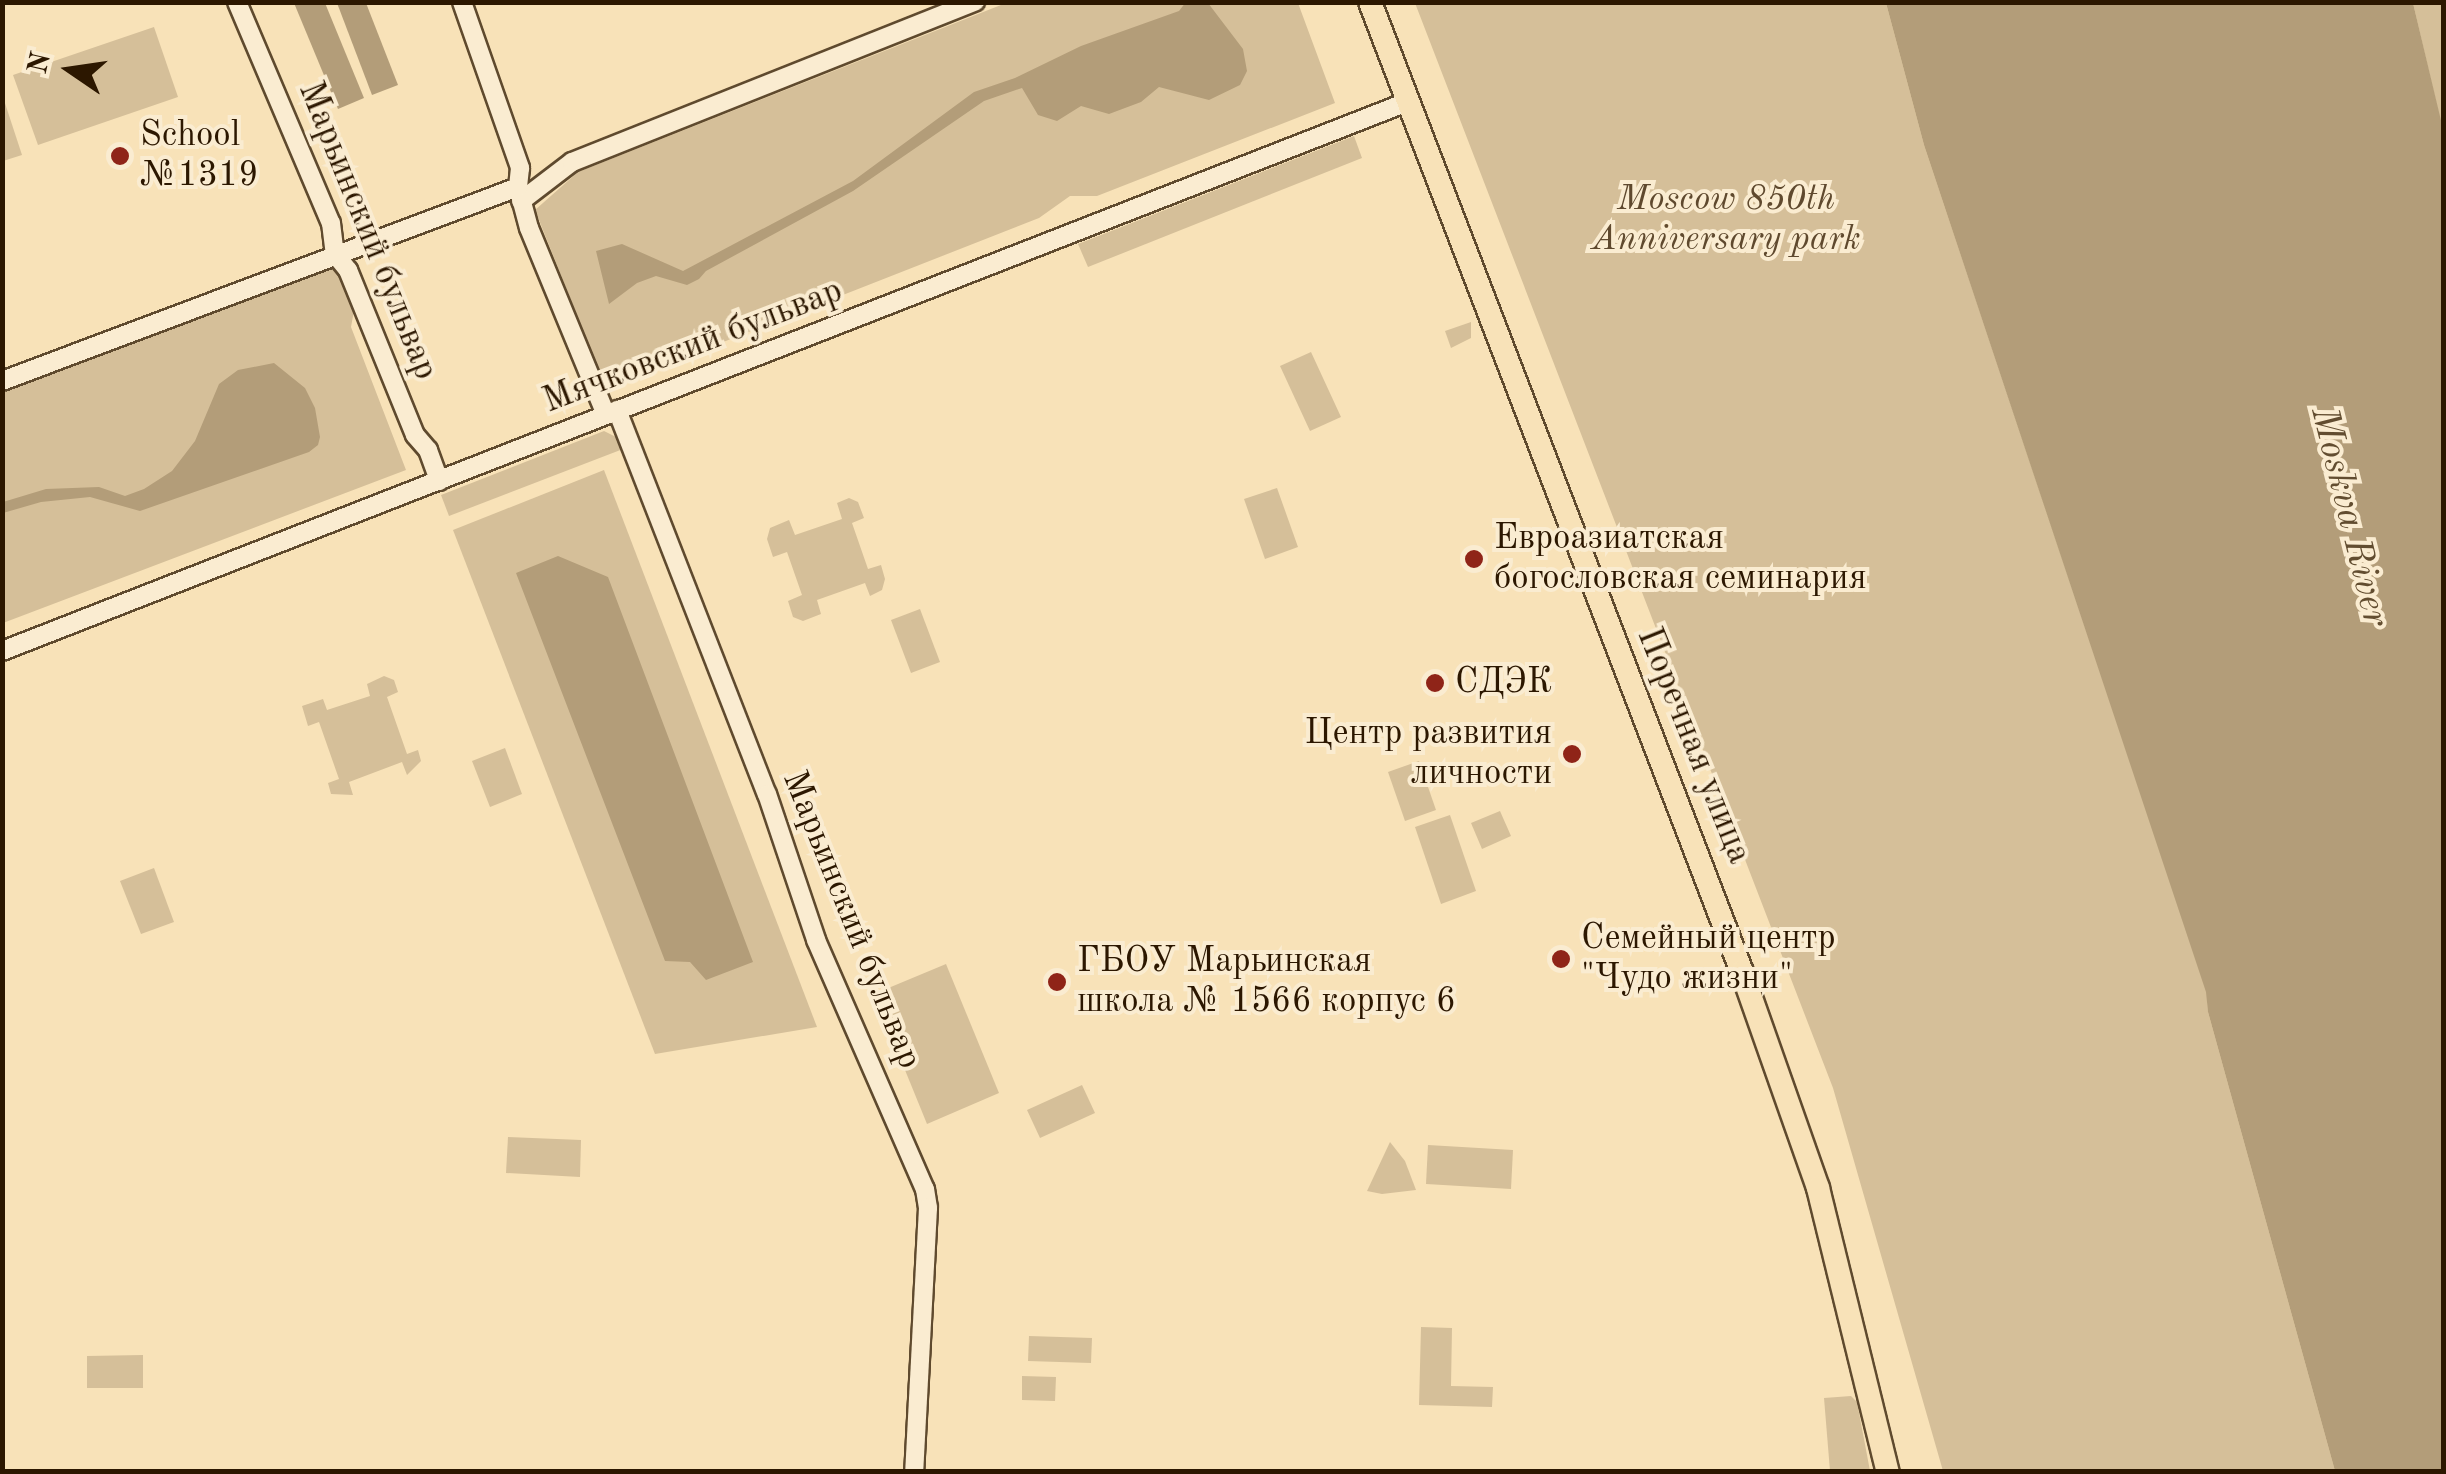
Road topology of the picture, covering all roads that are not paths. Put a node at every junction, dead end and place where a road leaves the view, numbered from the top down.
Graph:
1 (237, 2) edge
2 (462, 2) edge
3 (975, 2) edge
4 (1370, 2) edge
5 (1407, 102) junction
6 (520, 194) junction
7 (335, 254) junction
8 (2, 381) edge
9 (612, 413) junction
10 (439, 481) junction
11 (2, 651) edge
12 (914, 1472) edge
13 (1888, 1472) edge

1 - 7 street, Марьинский бульвар
2 - 6 street, Марьинский бульвар
3 - 6 street
4 - 5 main road, Поречная улица
5 - 9 street, Мячковский бульвар
5 - 13 main road, Поречная улица
6 - 7 street
6 - 9 street, Марьинский бульвар
7 - 8 street
7 - 10 street, Марьинский бульвар
9 - 10 street, Мячковский бульвар
9 - 12 street, Марьинский бульвар
10 - 11 street, Мячковский бульвар

